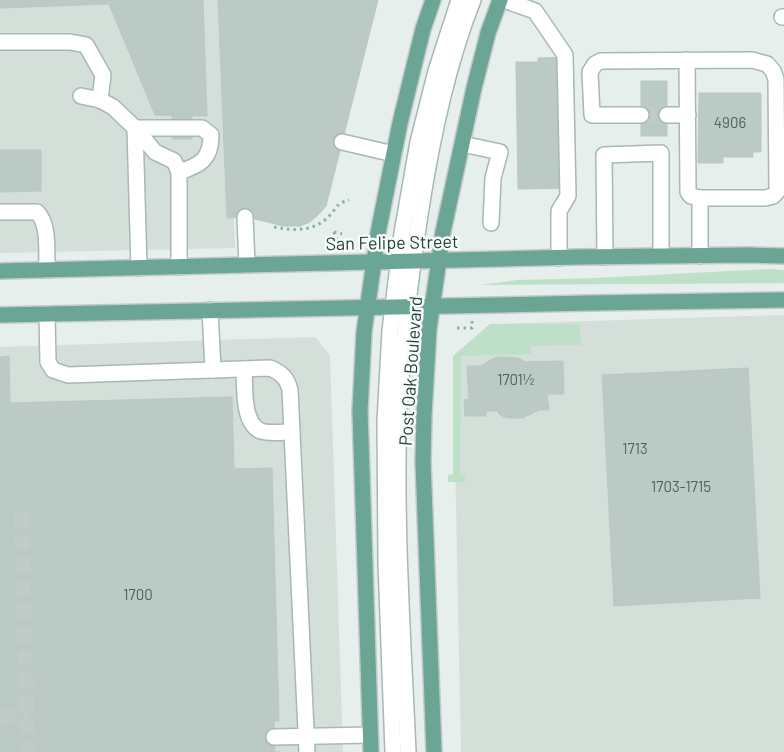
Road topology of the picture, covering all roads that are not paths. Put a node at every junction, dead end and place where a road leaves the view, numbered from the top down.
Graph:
1 (433, 0) edge
2 (459, 0) edge
3 (473, 0) edge
4 (500, 0) edge
5 (504, 0) edge
6 (537, 5) edge
7 (0, 42) edge
8 (687, 60) junction
9 (780, 79) edge
10 (81, 96) dead end
11 (100, 100) junction
12 (641, 115) tunnel mouth
13 (667, 115) tunnel mouth
14 (688, 115) junction
15 (135, 128) junction
16 (342, 142) dead end
17 (462, 144) junction
18 (394, 154) junction
19 (180, 172) junction
20 (700, 198) junction
21 (0, 212) edge
22 (245, 217) dead end
23 (491, 223) dead end
24 (661, 256) junction
25 (700, 256) junction
26 (784, 256) edge
27 (605, 257) junction
28 (559, 258) junction
29 (414, 261) junction
30 (439, 261) junction
31 (374, 262) junction
32 (398, 262) junction
33 (247, 266) junction
34 (179, 267) junction
35 (138, 268) junction
36 (46, 270) junction
37 (0, 272) edge
38 (784, 300) edge
39 (400, 306) junction
40 (433, 306) junction
41 (368, 307) junction
42 (210, 310) junction
43 (47, 314) junction
44 (0, 316) edge
45 (244, 369) junction
46 (213, 370) junction
47 (292, 432) junction
48 (370, 735) junction
49 (306, 736) junction
50 (274, 737) dead end
51 (306, 752) edge
52 (371, 752) edge
53 (393, 752) edge
54 (408, 752) edge
55 (434, 752) edge

1 - 18 main road
2 - 32 lane
3 - 29 lane
4 - 17 main road, Post Oak Boulevard
5 - 6 lane
6 - 28 lane
7 - 11 lane
8 - 9 lane
8 - 12 lane
8 - 14 lane
9 - 20 lane
10 - 11 lane
11 - 15 lane
13 - 14 lane
14 - 20 lane
15 - 19 lane
15 - 19 lane
15 - 35 lane
16 - 18 lane
17 - 23 lane
17 - 30 main road, Post Oak Boulevard
18 - 31 main road
19 - 34 lane
20 - 25 lane
21 - 36 lane
22 - 33 lane
24 - 25 main road, San Felipe Street
24 - 27 main road, San Felipe Street
24 - 27 lane
25 - 26 main road, San Felipe Street
27 - 28 main road, San Felipe Street
28 - 30 main road, San Felipe Street
29 - 30 main road, San Felipe Street
29 - 32 main road, San Felipe Street
29 - 39 lane
30 - 40 main road, Post Oak Boulevard
31 - 32 main road, San Felipe Street
31 - 33 main road, San Felipe Street
31 - 41 main road
32 - 39 lane
33 - 34 main road, San Felipe Street
34 - 35 main road, San Felipe Street
35 - 36 main road, San Felipe Street
36 - 37 main road, San Felipe Street
38 - 40 main road
39 - 40 main road
39 - 41 main road
39 - 53 lane
39 - 54 lane
40 - 55 main road, Post Oak Boulevard
41 - 42 main road
41 - 48 main road
42 - 43 main road
42 - 46 lane
43 - 44 main road
43 - 46 lane
45 - 46 lane
45 - 47 lane
45 - 47 lane
47 - 49 lane
48 - 49 lane
48 - 52 main road
49 - 50 lane
49 - 51 lane

